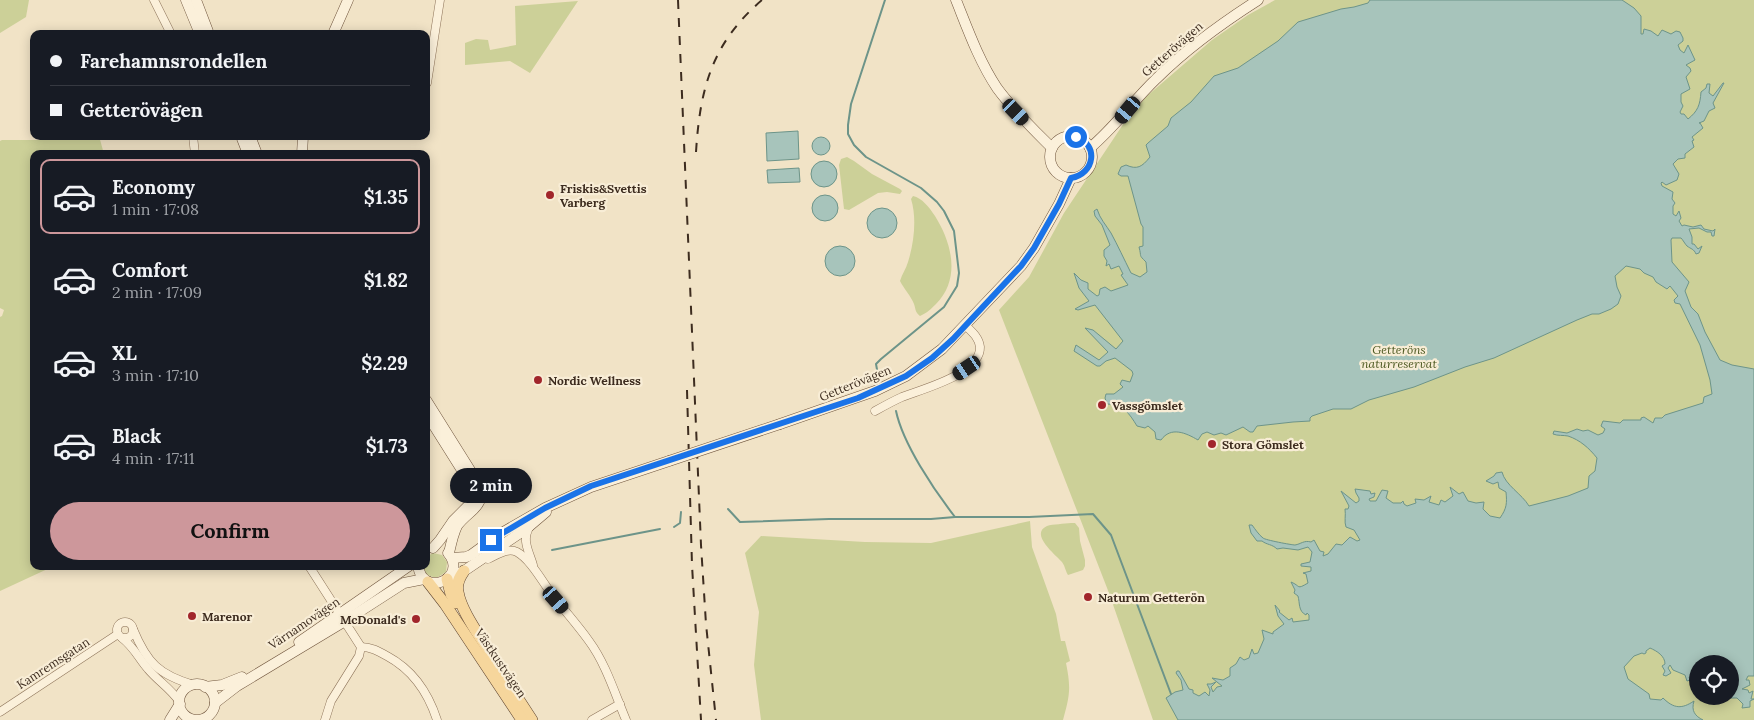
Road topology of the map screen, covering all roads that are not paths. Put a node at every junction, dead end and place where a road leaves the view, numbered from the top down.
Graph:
1 (154, 0) edge
2 (186, 0) edge
3 (196, 0) edge
4 (348, 0) edge
5 (440, 0) edge
6 (956, 0) edge
7 (1258, 0) edge
8 (169, 30) edge
9 (198, 30) edge
10 (207, 30) edge
11 (335, 30) edge
12 (430, 64) edge
13 (1052, 148) junction
14 (1090, 148) junction
15 (1071, 178) junction
16 (965, 325) junction
17 (430, 406) edge
18 (875, 412) dead end
19 (430, 419) edge
20 (565, 498) junction
21 (531, 525) junction
22 (510, 533) junction
23 (430, 547) edge
24 (526, 547) junction
25 (430, 548) edge
26 (518, 552) junction
27 (450, 555) junction
28 (533, 567) junction
29 (468, 569) junction
30 (312, 570) edge
31 (404, 570) edge
32 (419, 570) edge
33 (448, 578) junction
34 (426, 580) junction
35 (441, 598) junction
36 (371, 604) junction
37 (342, 618) junction
38 (134, 629) junction
39 (474, 629) junction
40 (120, 636) junction
41 (361, 647) junction
42 (194, 685) junction
43 (206, 687) junction
44 (215, 702) junction
45 (179, 703) junction
46 (620, 704) junction
47 (0, 712) edge
48 (212, 717) edge
49 (190, 719) edge
50 (170, 720) edge
51 (325, 720) edge
52 (437, 720) edge
53 (522, 720) edge
54 (532, 720) edge
55 (592, 720) edge
56 (626, 720) edge

1 - 8 street
2 - 9 street
3 - 10 street
4 - 11 street
5 - 12 street
6 - 13 street
7 - 14 street, Getterövägen
13 - 14 street
13 - 15 street
14 - 15 street
15 - 16 street, Getterövägen
16 - 18 street
16 - 20 street, Getterövägen, bridge
17 - 27 street
19 - 23 street
20 - 21 street, Getterövägen
20 - 22 street, Getterövägen
21 - 22 street, Getterövägen
21 - 24 street
22 - 24 street
22 - 26 street
22 - 27 street, Getterövägen
22 - 29 street, Getterövägen
24 - 28 street
25 - 27 street
26 - 28 street
26 - 29 street
27 - 33 street
28 - 46 street
29 - 33 street, Getterövägen
29 - 39 main road, Västkustvägen
30 - 37 street
31 - 37 street, Värnamovägen
32 - 34 street
33 - 34 street, Getterövägen
33 - 39 main road, Västkustvägen
34 - 35 main road, Västkustvägen
34 - 36 street, Värnamovägen
35 - 36 street, Värnamovägen
35 - 53 main road, Västkustvägen
36 - 37 street, Värnamovägen
37 - 41 street
37 - 43 street, Värnamovägen
37 - 44 street, Värnamovägen
38 - 40 street
38 - 40 street
38 - 42 street
39 - 54 main road, Västkustvägen
40 - 45 street
40 - 47 street, Kamremsgatan
41 - 51 street
41 - 52 street
42 - 43 street
42 - 45 street
43 - 44 street
44 - 48 street
45 - 49 street
45 - 50 street
46 - 55 street
46 - 56 street
48 - 49 street

